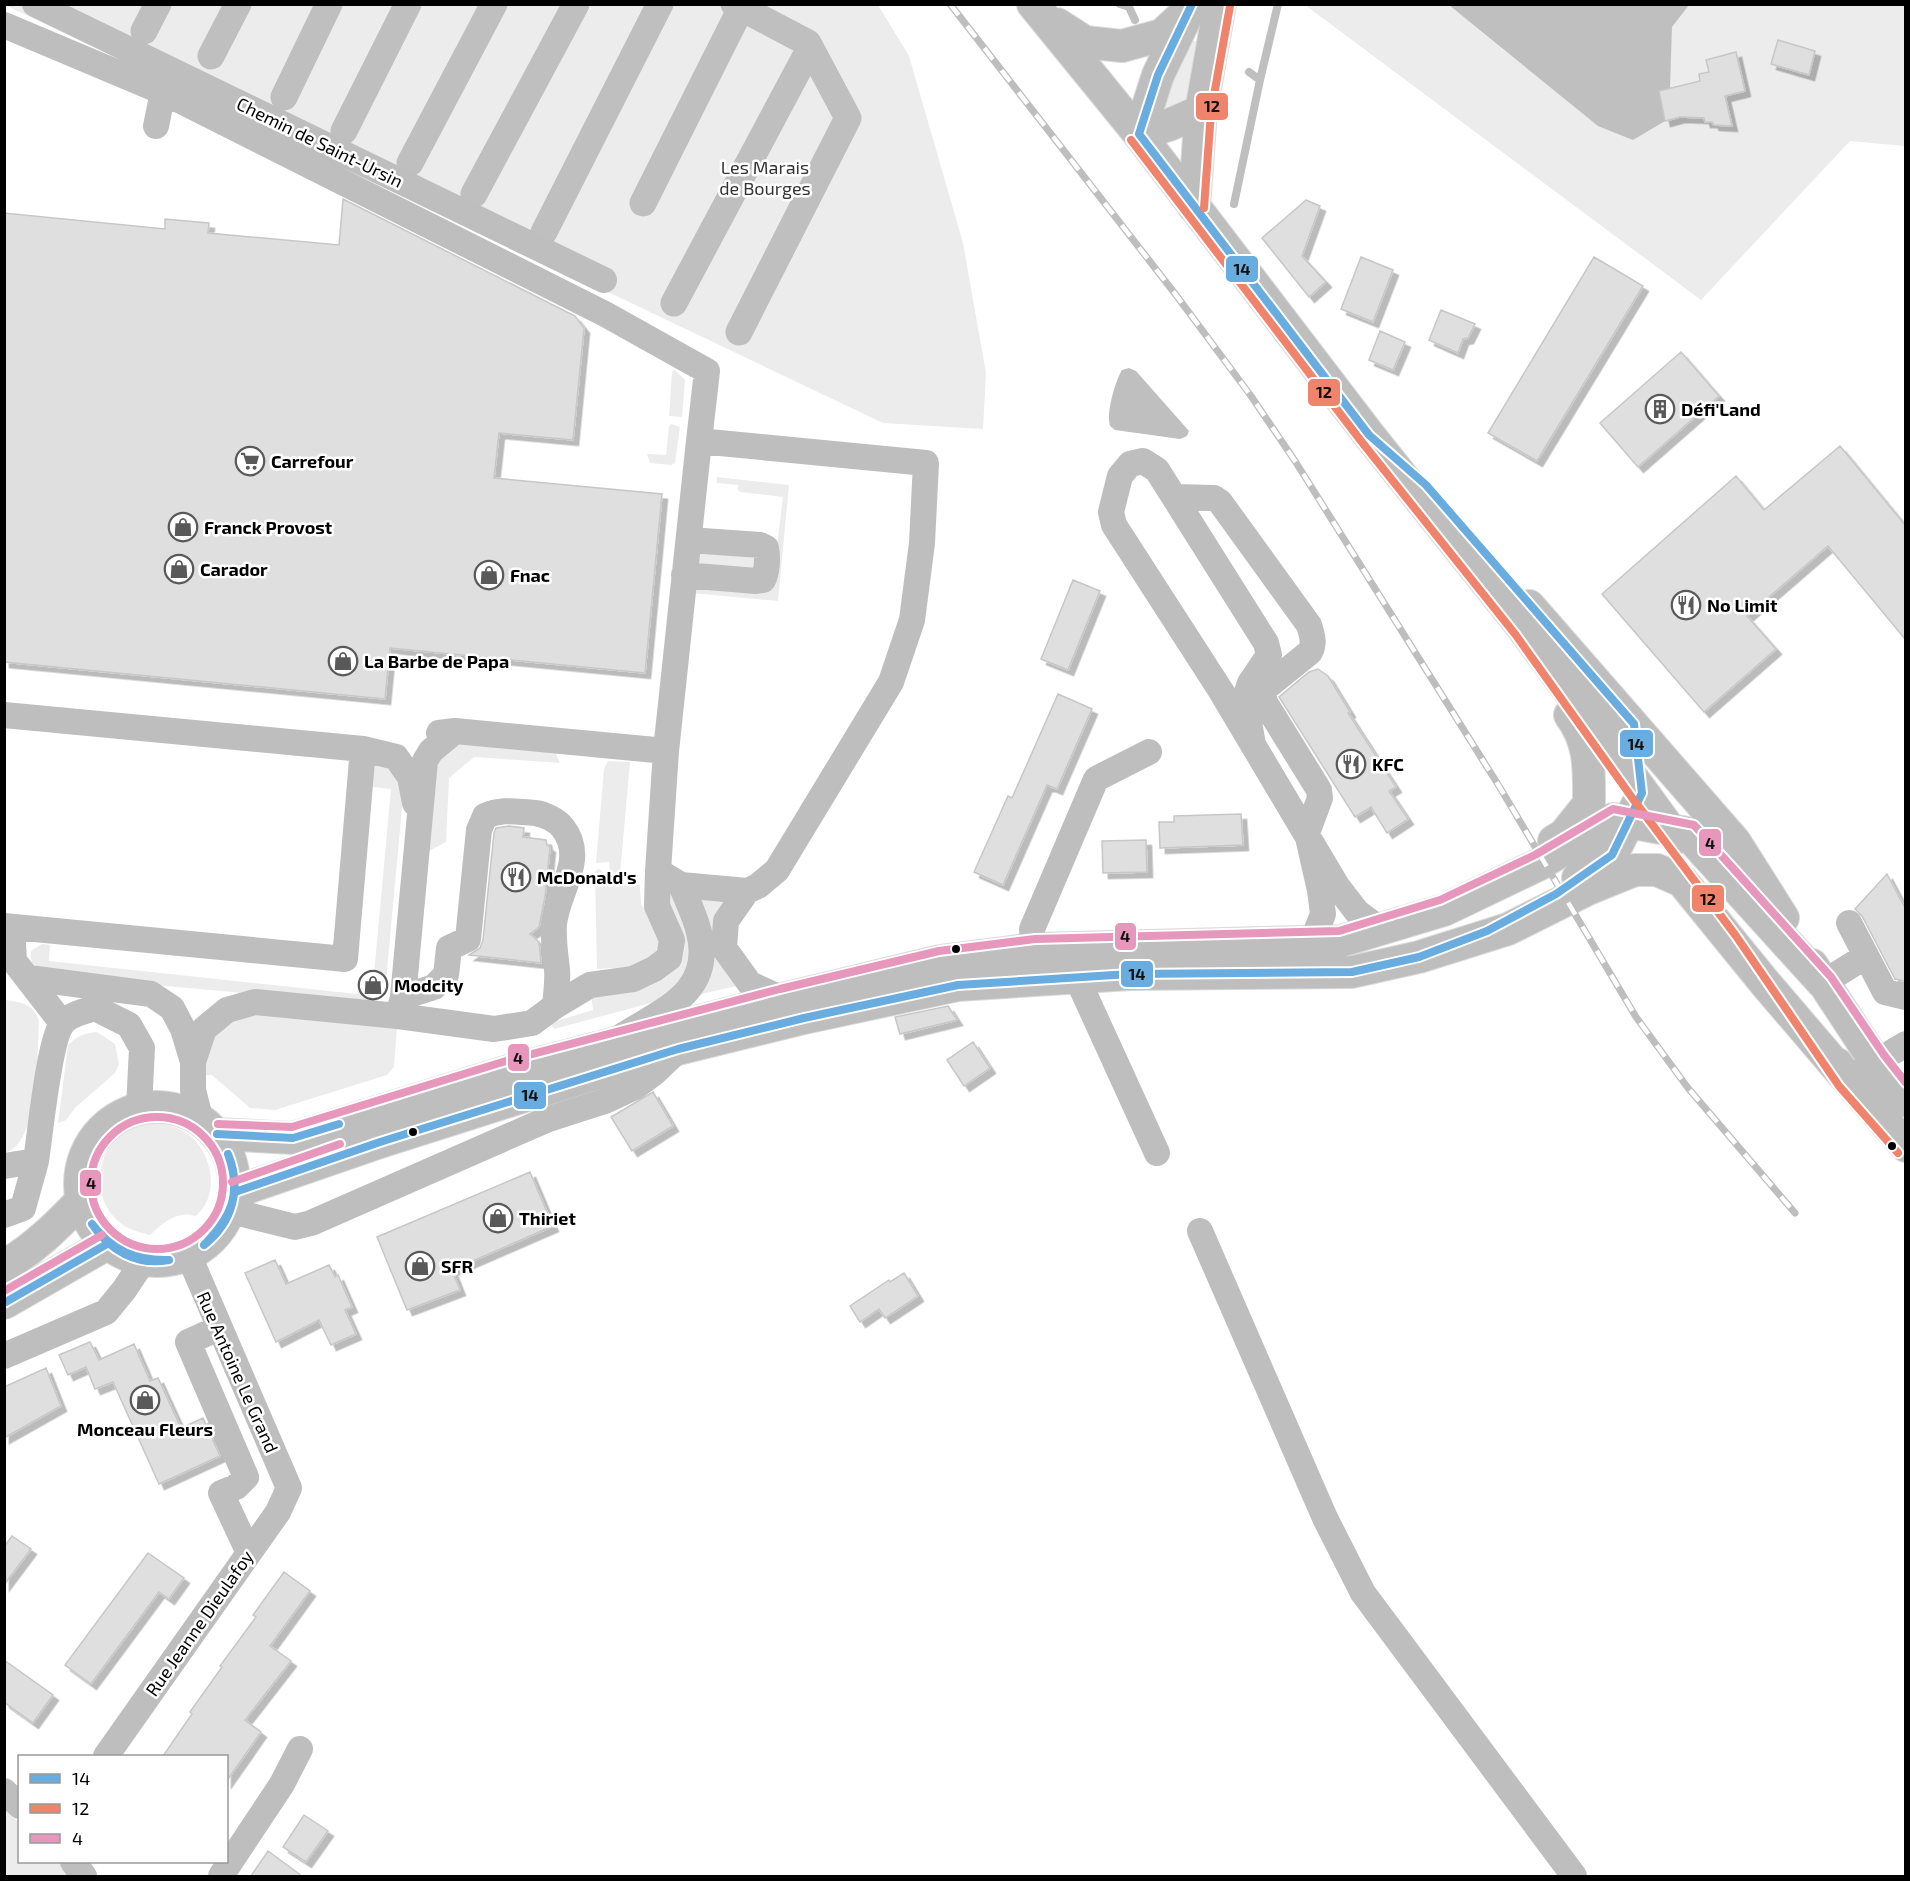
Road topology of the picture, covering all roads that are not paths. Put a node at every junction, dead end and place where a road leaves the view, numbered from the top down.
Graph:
1 (35, 4) edge
2 (1220, 4) edge
3 (1037, 8) edge
4 (1191, 8) edge
5 (4, 25) edge
6 (163, 92) junction
7 (1200, 111) junction
8 (156, 126) dead end
9 (1139, 134) junction
10 (1194, 207) junction
11 (604, 280) dead end
12 (1369, 435) junction
13 (699, 441) junction
14 (1174, 497) junction
15 (689, 540) junction
16 (684, 575) junction
17 (4, 715) edge
18 (1634, 724) junction
19 (455, 731) junction
20 (1253, 745) junction
21 (363, 749) junction
22 (666, 751) junction
23 (1149, 752) dead end
24 (396, 757) junction
25 (1642, 793) junction
26 (419, 821) junction
27 (1630, 822) junction
28 (1670, 830) junction
29 (1307, 833) junction
30 (658, 871) junction
31 (681, 885) junction
32 (747, 891) junction
33 (1444, 910) junction
34 (1849, 923) dead end
35 (8, 926) edge
36 (1380, 929) junction
37 (1312, 942) junction
38 (1035, 949) junction
39 (1866, 956) junction
40 (1419, 957) junction
41 (29, 978) junction
42 (1077, 978) junction
43 (1036, 980) junction
44 (1823, 983) junction
45 (1905, 997) edge
46 (783, 999) junction
47 (555, 1006) junction
48 (400, 1007) junction
49 (62, 1023) junction
50 (1905, 1044) edge
51 (608, 1045) junction
52 (678, 1049) junction
53 (1875, 1061) junction
54 (193, 1062) junction
55 (1848, 1080) junction
56 (1905, 1101) edge
57 (139, 1108) junction
58 (209, 1126) junction
59 (1905, 1146) edge
60 (1157, 1153) dead end
61 (36, 1161) junction
62 (4, 1166) edge
63 (81, 1201) junction
64 (233, 1202) junction
65 (4, 1215) edge
66 (1200, 1231) dead end
67 (107, 1244) junction
68 (189, 1256) junction
69 (144, 1260) junction
70 (4, 1266) edge
71 (4, 1303) edge
72 (219, 1328) junction
73 (4, 1356) edge
74 (288, 1488) joint
75 (249, 1553) junction
76 (300, 1749) dead end
77 (107, 1755) edge
78 (74, 1863) edge
79 (84, 1876) edge
80 (221, 1876) edge
81 (1574, 1876) edge

1 - 11 street, Chemin de Saint-Ursin
2 - 7 main road
3 - 4 main road
3 - 9 main road
4 - 9 main road
5 - 6 street
6 - 8 street
6 - 13 street
7 - 9 main road
7 - 10 main road
9 - 10 main road
10 - 12 main road
12 - 18 main road
12 - 25 main road
12 - 33 main road
13 - 15 street
13 - 32 street
14 - 20 street
14 - 20 street
14 - 29 street
15 - 16 street
15 - 16 street
16 - 22 street
17 - 21 street
18 - 25 main road
18 - 44 main road
19 - 22 street
19 - 24 street
19 - 26 street
20 - 29 street
21 - 24 street
21 - 35 street
22 - 30 street
23 - 38 street
24 - 26 street
25 - 27 main road
25 - 28 main road
26 - 48 street
27 - 28 main road
27 - 33 main road
27 - 40 main road
28 - 44 main road
28 - 55 main road
29 - 36 street
29 - 37 street
30 - 31 street
30 - 47 street
31 - 32 street
31 - 51 street
32 - 46 street
33 - 36 main road
34 - 39 street
35 - 41 street
36 - 37 main road
37 - 38 main road
38 - 43 street
38 - 46 main road
39 - 44 street
39 - 45 street
40 - 42 main road
40 - 55 main road
41 - 49 street
41 - 54 street
42 - 43 main road
42 - 60 street
43 - 52 main road
44 - 53 main road
46 - 51 main road
47 - 48 street
47 - 48 street
48 - 54 street
49 - 57 street
49 - 61 street
50 - 53 street
51 - 58 main road
52 - 64 main road
52 - 64 street
53 - 55 street
53 - 56 main road
54 - 58 street
55 - 59 main road
57 - 58 main road
57 - 63 main road
58 - 64 main road
61 - 62 street
61 - 65 street
63 - 67 main road
63 - 70 main road
64 - 68 main road
66 - 81 street
67 - 69 main road
67 - 71 main road
68 - 69 main road
68 - 72 street, Rue Antoine Le Grand
69 - 73 street
72 - 74 street, Rue Antoine Le Grand
72 - 75 street
74 - 75 street, Rue Jeanne Dieulafoy
75 - 77 street, Rue Jeanne Dieulafoy
76 - 80 street
78 - 79 street

